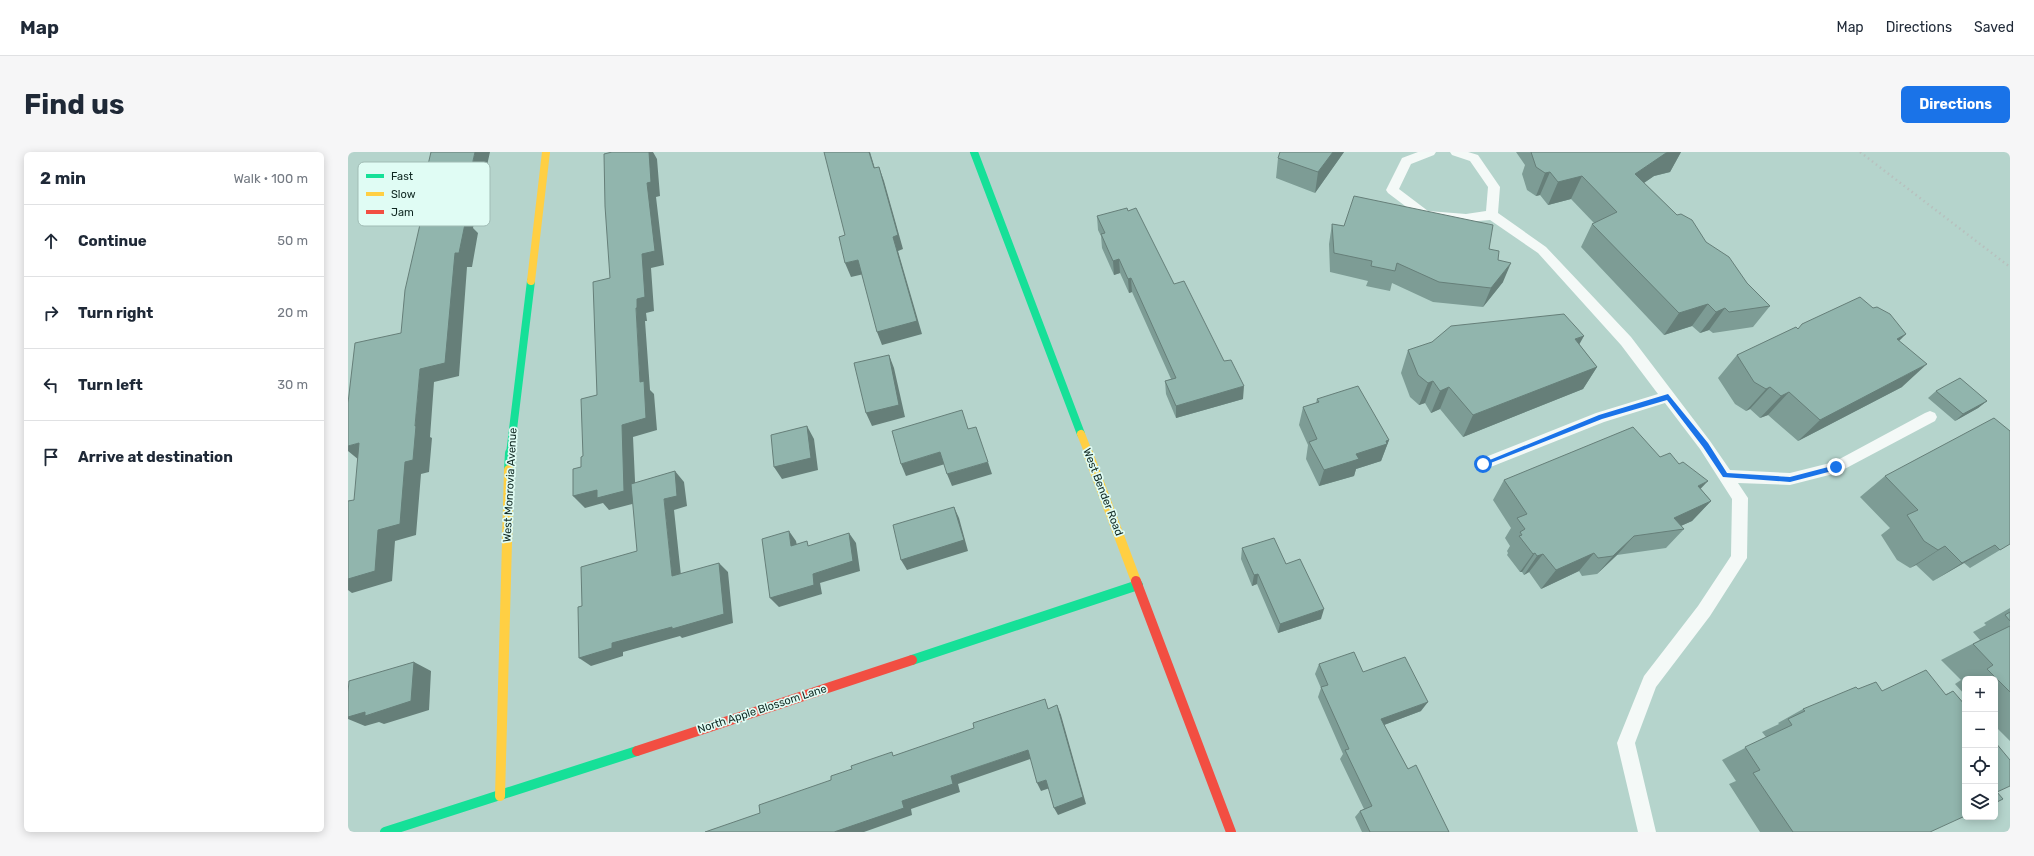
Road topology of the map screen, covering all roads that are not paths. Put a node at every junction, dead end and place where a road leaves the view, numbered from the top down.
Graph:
1 (546, 152) edge
2 (974, 152) edge
3 (1430, 152) edge
4 (1458, 152) edge
5 (1492, 214) junction
6 (1668, 397) junction
7 (1930, 417) dead end
8 (1483, 464) dead end
9 (1725, 476) junction
10 (1138, 585) junction
11 (500, 796) junction
12 (385, 832) edge
13 (1231, 832) edge
14 (1647, 832) edge

1 - 11 street, West Monrovia Avenue
2 - 10 street, West Bender Road
3 - 5 lane
4 - 5 lane
5 - 6 lane
6 - 8 lane
6 - 9 lane
7 - 9 lane
9 - 14 lane
10 - 11 street, North Apple Blossom Lane
10 - 13 street, West Bender Road
11 - 12 street, North Apple Blossom Lane

